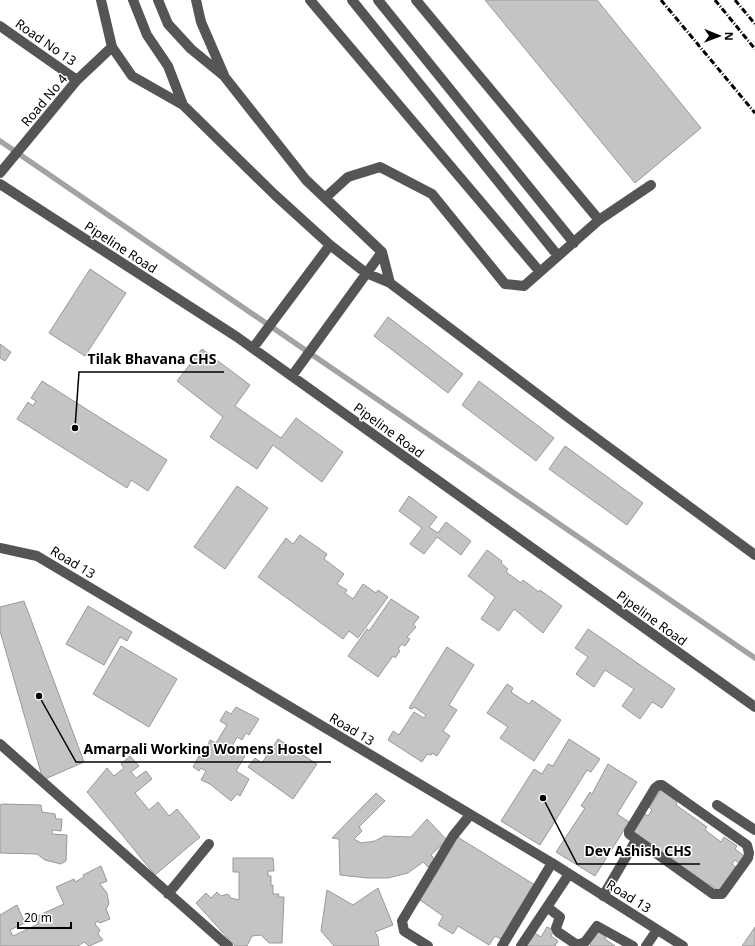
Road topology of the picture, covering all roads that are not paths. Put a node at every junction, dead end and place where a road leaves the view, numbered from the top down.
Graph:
1 (101, 0) edge
2 (133, 0) edge
3 (158, 0) edge
4 (196, 0) edge
5 (310, 0) edge
6 (352, 0) edge
7 (378, 0) edge
8 (416, 0) edge
9 (0, 26) edge
10 (112, 47) junction
11 (224, 76) junction
12 (77, 80) junction
13 (183, 105) junction
14 (1, 172) edge
15 (0, 184) edge
16 (651, 185) dead end
17 (324, 198) junction
18 (599, 220) junction
19 (574, 243) junction
20 (330, 245) junction
21 (382, 252) junction
22 (558, 256) junction
23 (540, 272) junction
24 (366, 273) junction
25 (390, 283) junction
26 (253, 348) junction
27 (292, 376) junction
28 (0, 548) edge
29 (755, 555) edge
30 (755, 707) edge
31 (0, 744) edge
32 (717, 805) dead end
33 (470, 815) junction
34 (755, 830) edge
35 (636, 840) junction
36 (209, 844) dead end
37 (552, 863) junction
38 (569, 874) junction
39 (168, 894) junction
40 (603, 896) junction
41 (546, 907) junction
42 (657, 930) junction
43 (228, 946) edge
44 (428, 946) edge
45 (502, 946) edge
46 (521, 946) edge
47 (633, 946) edge
48 (646, 946) edge
49 (683, 946) edge

1 - 10 street
2 - 13 street
3 - 11 street
4 - 11 street
5 - 23 street
6 - 22 street
7 - 19 street
8 - 18 street
9 - 12 street, Road No 13
10 - 12 street, Road No 4
10 - 13 street
11 - 17 street
12 - 14 street, Road No 4
13 - 20 street
15 - 26 street, Pipeline Road
16 - 18 street
17 - 21 street
17 - 23 street
18 - 19 street
19 - 22 street
20 - 24 street
20 - 26 street
21 - 24 street
21 - 25 street
22 - 23 street
24 - 25 street
24 - 27 street
25 - 29 street
26 - 27 street, Pipeline Road
27 - 30 street, Pipeline Road
28 - 33 street, Road 13
31 - 39 street
32 - 34 street
33 - 37 street, Road 13
33 - 44 street
35 - 35 street
35 - 40 street
36 - 39 street
37 - 38 street, Road 13
37 - 45 street
38 - 40 street, Road 13
38 - 41 street
39 - 43 street
40 - 42 street, Road 13
41 - 46 street
41 - 47 street
42 - 48 street
42 - 49 street, Road 13

